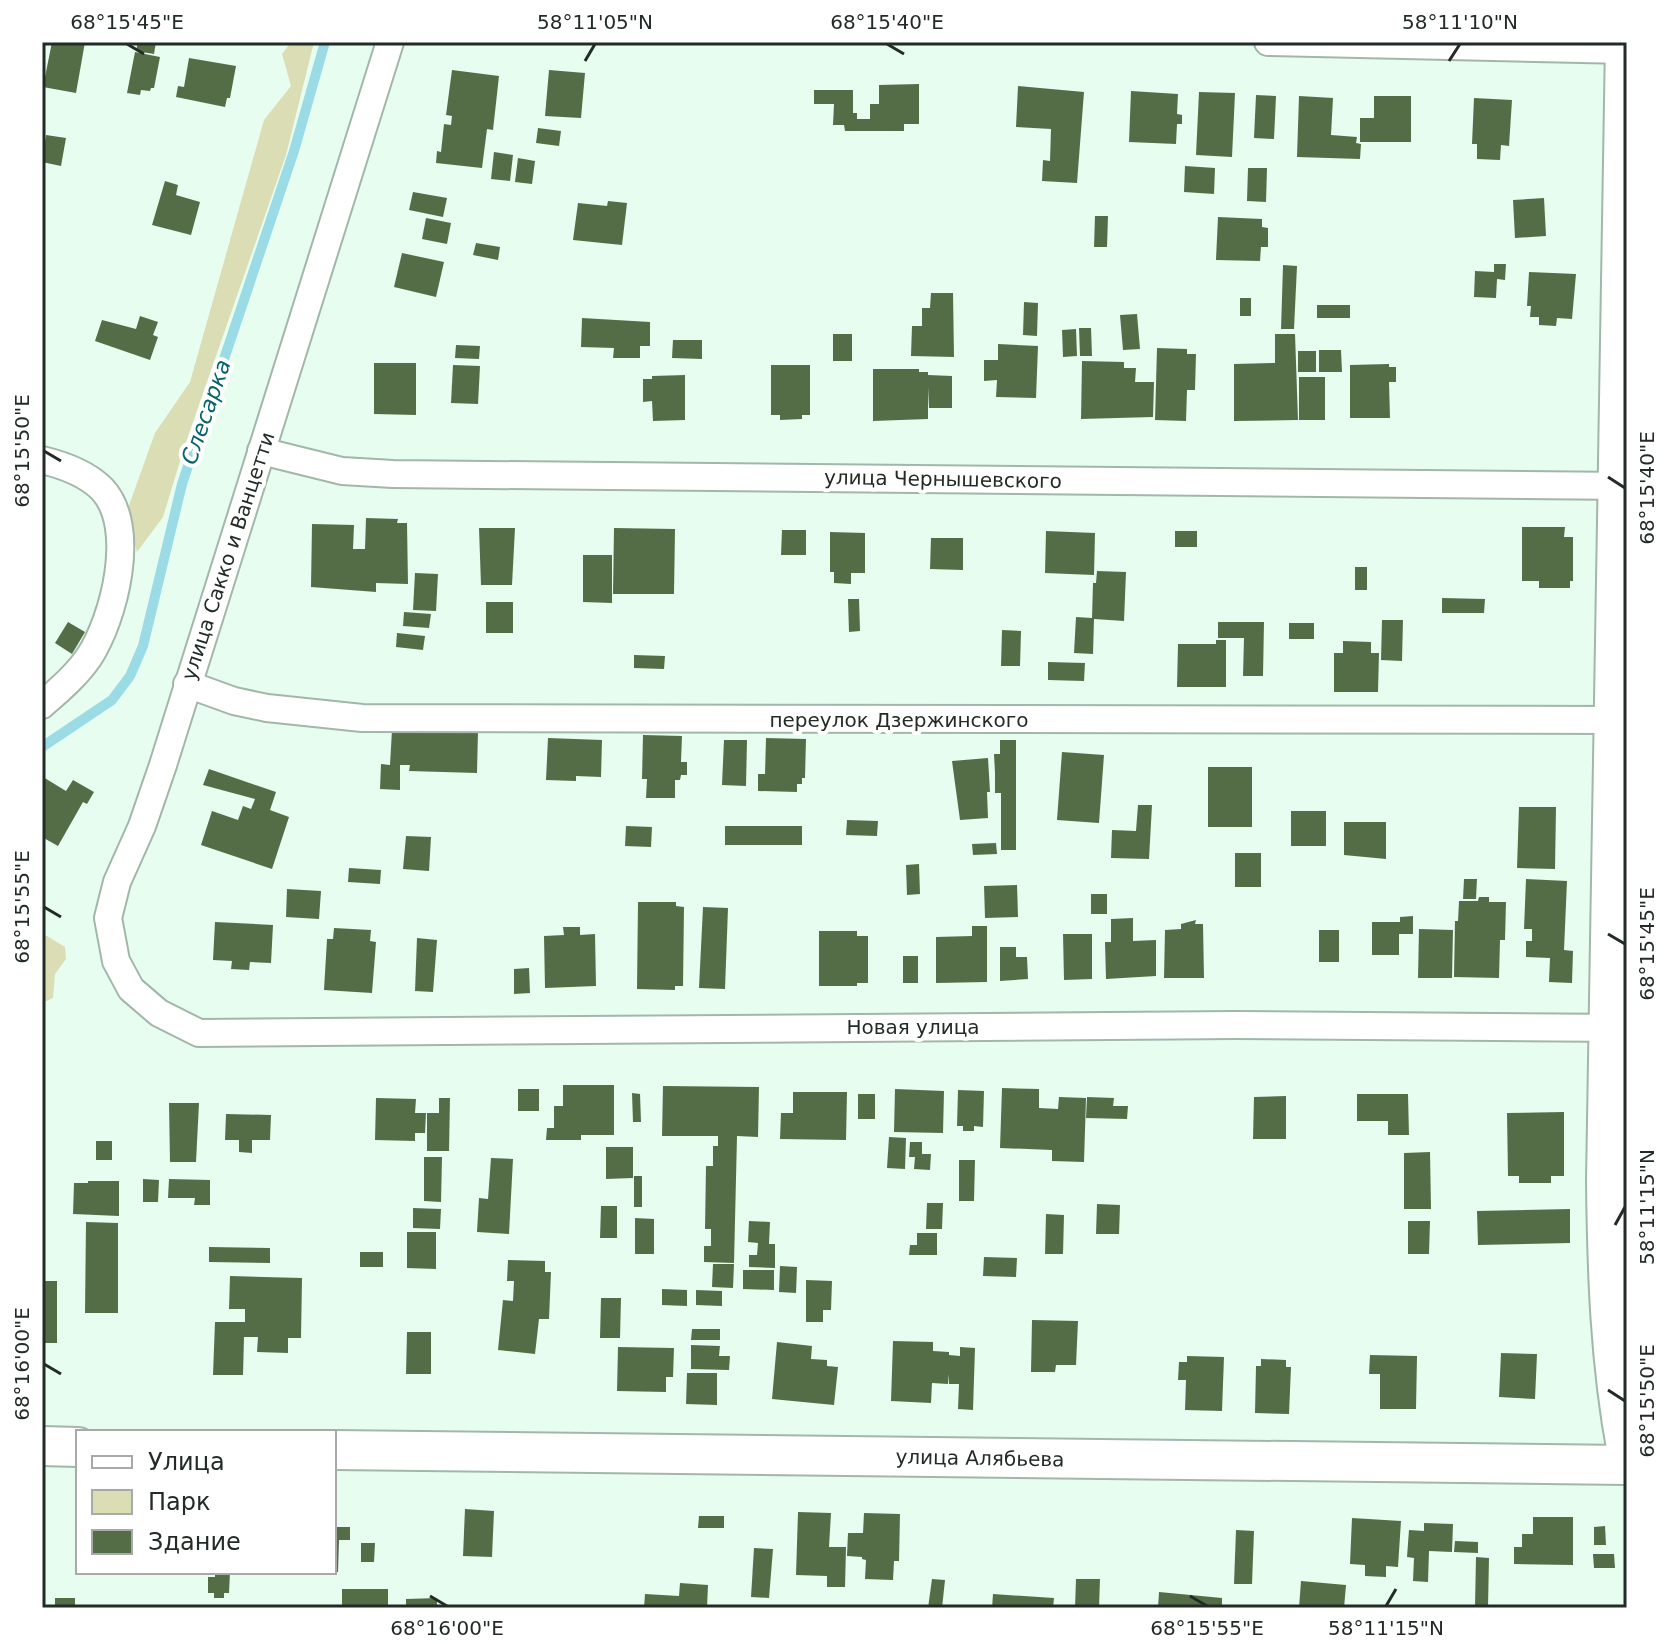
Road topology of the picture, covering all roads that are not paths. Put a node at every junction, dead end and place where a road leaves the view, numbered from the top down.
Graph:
1 (390, 42) edge
2 (1268, 42) edge
3 (1626, 48) edge
4 (261, 451) junction
5 (42, 460) edge
6 (1623, 486) edge
7 (187, 684) junction
8 (42, 705) edge
9 (1619, 732) edge
10 (1618, 1028) edge
11 (199, 1033) joint
12 (42, 1446) edge
13 (76, 1447) edge
14 (336, 1450) edge
15 (1627, 1453) edge
16 (1627, 1465) edge

1 - 4 street, улица Сакко и Ванцетти
2 - 3 street
3 - 6 main road
4 - 6 street, улица Чернышевского
4 - 7 street, улица Сакко и Ванцетти
5 - 8 street
6 - 9 main road
7 - 9 street, переулок Дзержинского
7 - 11 street, улица Сакко и Ванцетти
9 - 10 main road
10 - 11 street, Новая улица
10 - 15 main road
12 - 13 main road
14 - 16 main road, улица Алябьева

